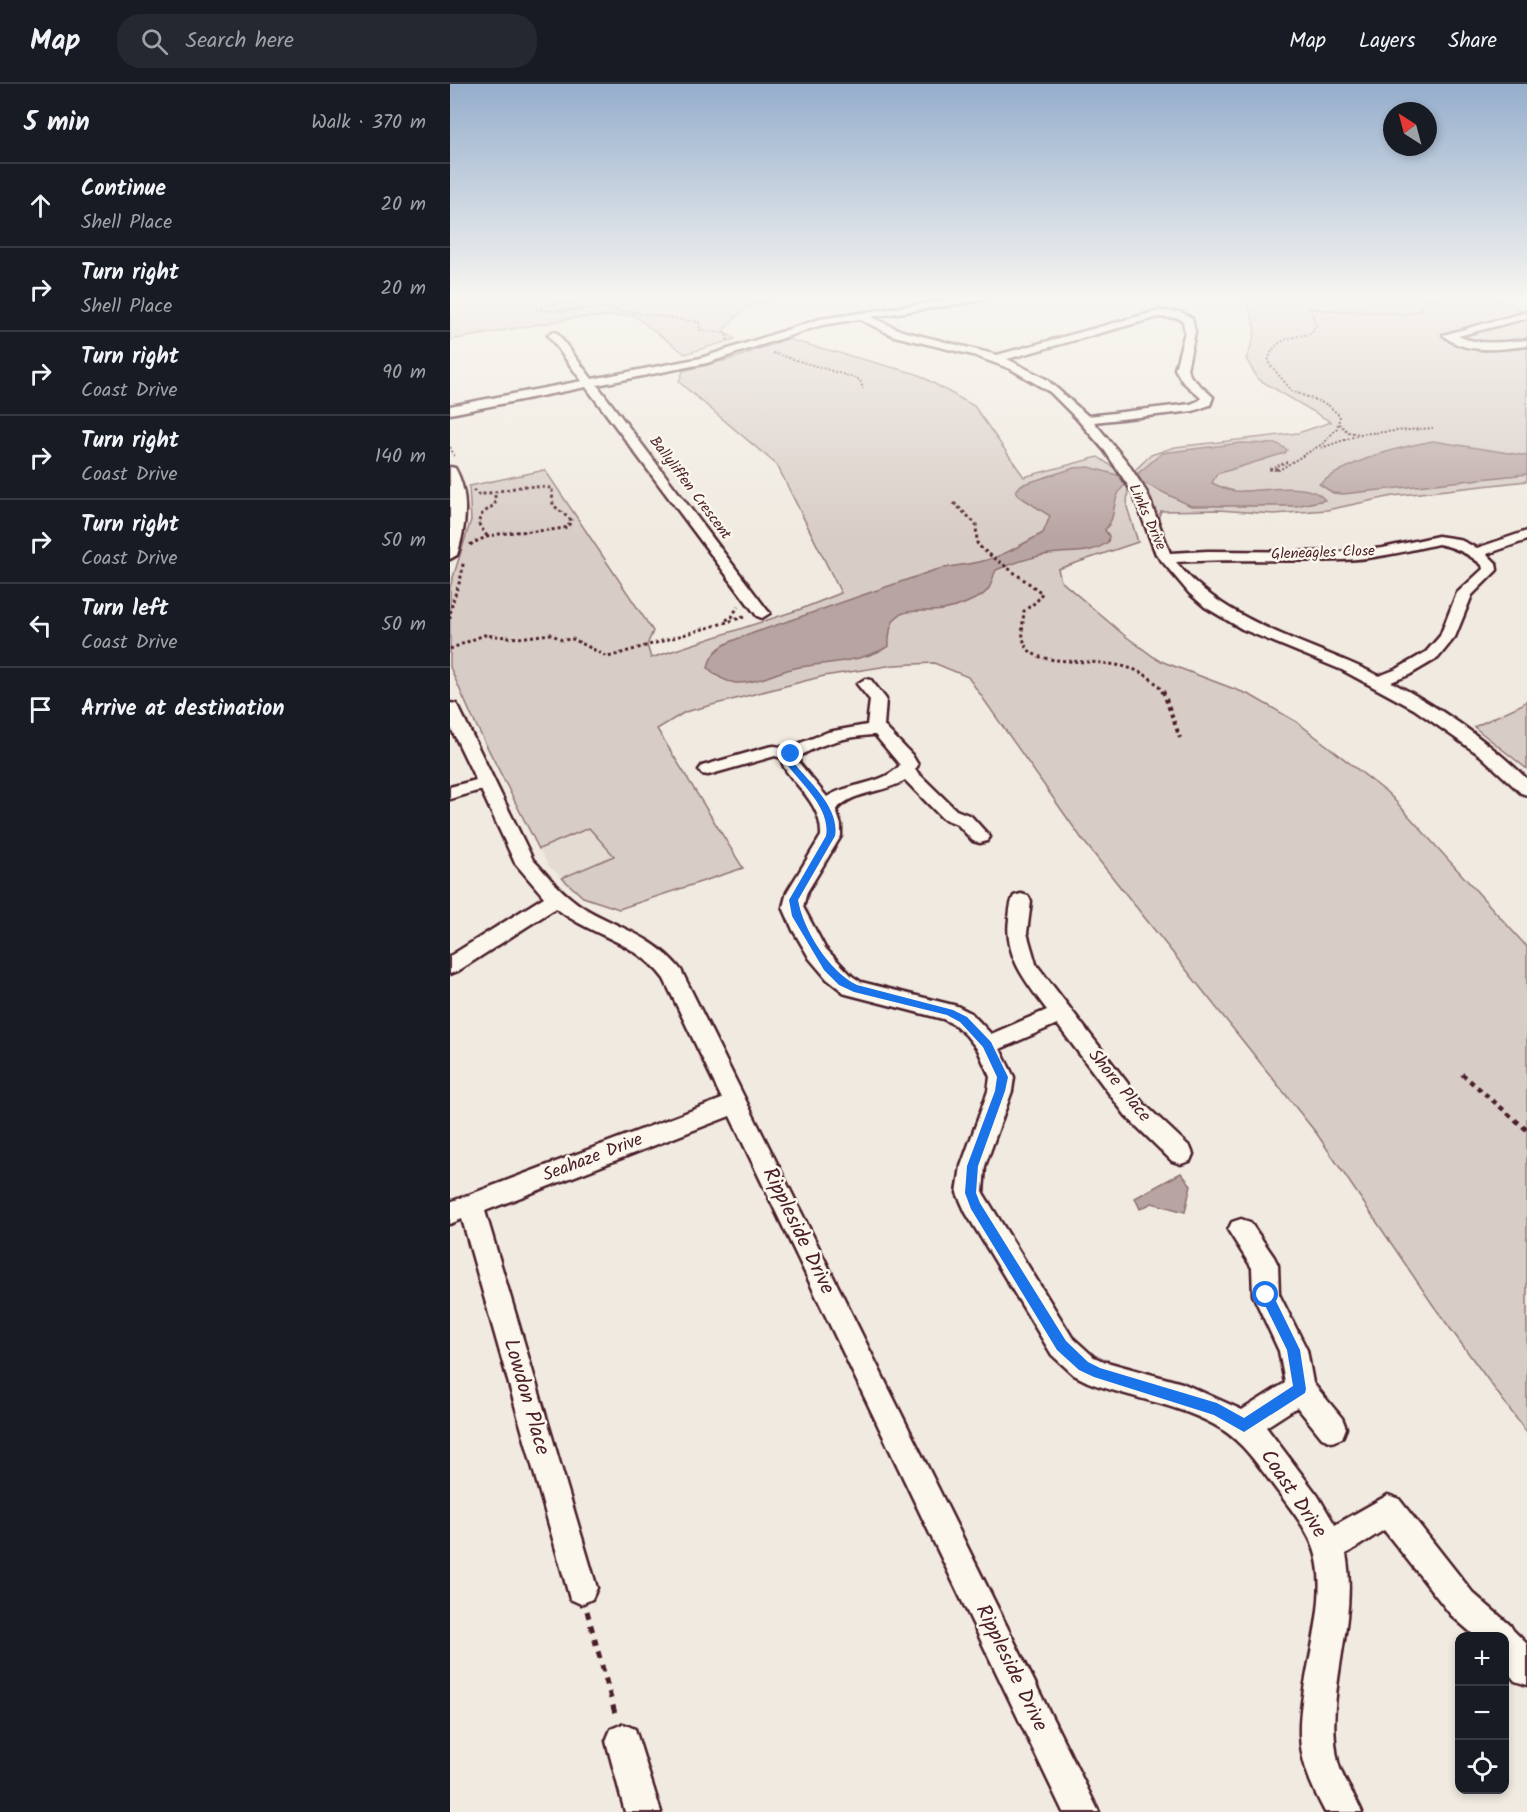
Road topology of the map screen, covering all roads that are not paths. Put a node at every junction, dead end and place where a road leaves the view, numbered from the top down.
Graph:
1 (586, 378) edge
2 (622, 378) edge
3 (1036, 378) edge
4 (1185, 378) edge
5 (591, 384) junction
6 (450, 410) edge
7 (1084, 420) junction
8 (453, 464) edge
9 (1527, 535) edge
10 (1476, 553) junction
11 (450, 555) edge
12 (1166, 558) junction
13 (762, 613) road end
14 (1378, 682) junction
15 (865, 684) dead end
16 (450, 708) edge
17 (875, 729) junction
18 (791, 754) junction
19 (708, 771) dead end
20 (906, 771) junction
21 (486, 783) junction
22 (1527, 789) edge
23 (450, 793) edge
24 (826, 809) junction
25 (980, 837) dead end
26 (556, 899) junction
27 (1021, 901) dead end
28 (450, 966) edge
29 (1061, 1013) junction
30 (987, 1045) junction
31 (735, 1104) junction
32 (1181, 1154) dead end
33 (460, 1209) edge
34 (1241, 1230) dead end
35 (1300, 1389) junction
36 (1244, 1425) junction
37 (1332, 1428) dead end
38 (1329, 1547) junction
39 (581, 1588) road end
40 (1494, 1632) edge
41 (1509, 1649) edge
42 (1527, 1669) edge
43 (622, 1741) road end
44 (643, 1812) edge
45 (1081, 1812) edge
46 (1344, 1812) edge

1 - 5 street, Ballyliffen Crescent
2 - 5 street
3 - 7 street, Links Drive
4 - 7 street
5 - 6 street
5 - 13 street, Ballyliffen Crescent
7 - 12 street, Links Drive
8 - 11 street
9 - 10 street
10 - 12 street, Gleneagles Close
10 - 14 street
12 - 14 street, Links Drive
14 - 22 street, Links Drive
15 - 17 street
16 - 21 street, Rippleside Drive
17 - 18 street
17 - 20 street
18 - 19 street
18 - 24 street, Coast Drive
20 - 24 street
20 - 25 street
21 - 23 street
21 - 26 street, Rippleside Drive
24 - 30 street, Coast Drive
26 - 28 street
26 - 31 street, Rippleside Drive
27 - 29 street, Shore Place
29 - 30 street
29 - 32 street, Shore Place
30 - 36 street, Coast Drive
31 - 33 street, Seahaze Drive
31 - 45 street, Rippleside Drive
33 - 39 street, Lowdon Place
34 - 35 street
35 - 36 street
35 - 37 street
36 - 38 street, Coast Drive
38 - 40 street
38 - 46 street, Coast Drive
41 - 42 street
43 - 44 street

